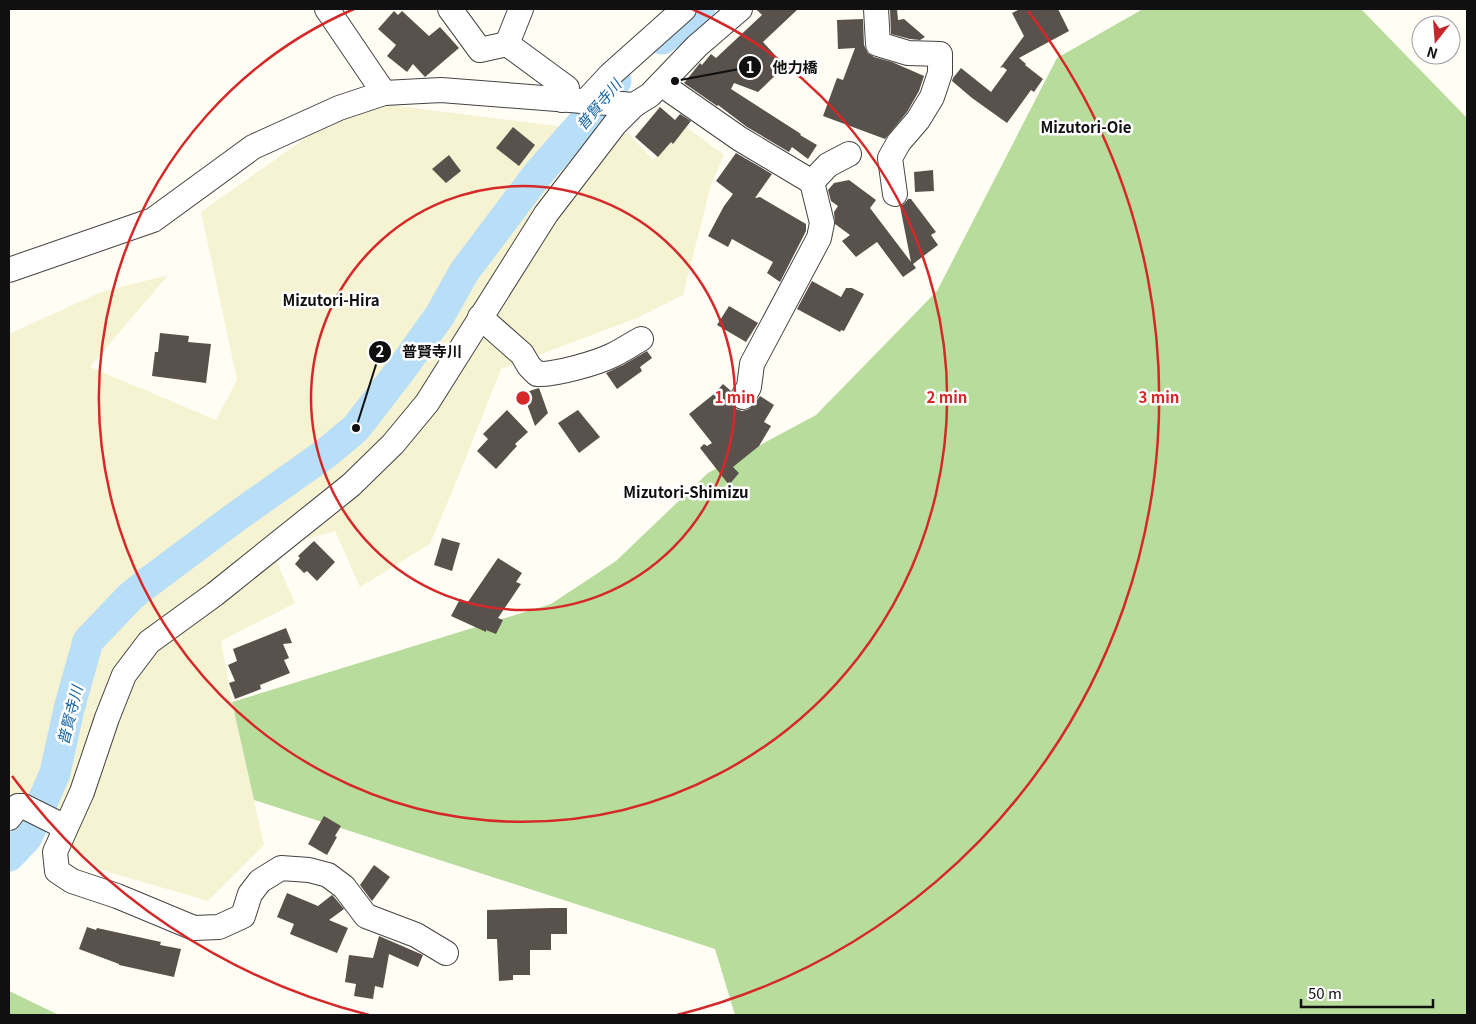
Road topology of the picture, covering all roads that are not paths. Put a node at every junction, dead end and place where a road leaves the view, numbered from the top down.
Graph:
1 (327, 9) edge
2 (450, 9) edge
3 (521, 9) edge
4 (684, 9) edge
5 (740, 9) edge
6 (876, 9) edge
7 (507, 44) junction
8 (661, 84) junction
9 (384, 93) junction
10 (598, 103) junction
11 (849, 154) dead end
12 (812, 182) junction
13 (895, 194) dead end
14 (9, 270) edge
15 (480, 318) junction
16 (641, 339) dead end
17 (743, 397) dead end
18 (18, 812) edge
19 (60, 825) junction
20 (446, 953) dead end

1 - 9 street
2 - 7 street
3 - 7 street
4 - 10 street
5 - 8 street
6 - 13 street
7 - 10 street
8 - 10 street
8 - 12 street
9 - 10 street
9 - 14 street
10 - 15 street
11 - 12 street
12 - 17 street
15 - 16 street
15 - 19 street
18 - 19 street
19 - 20 street

